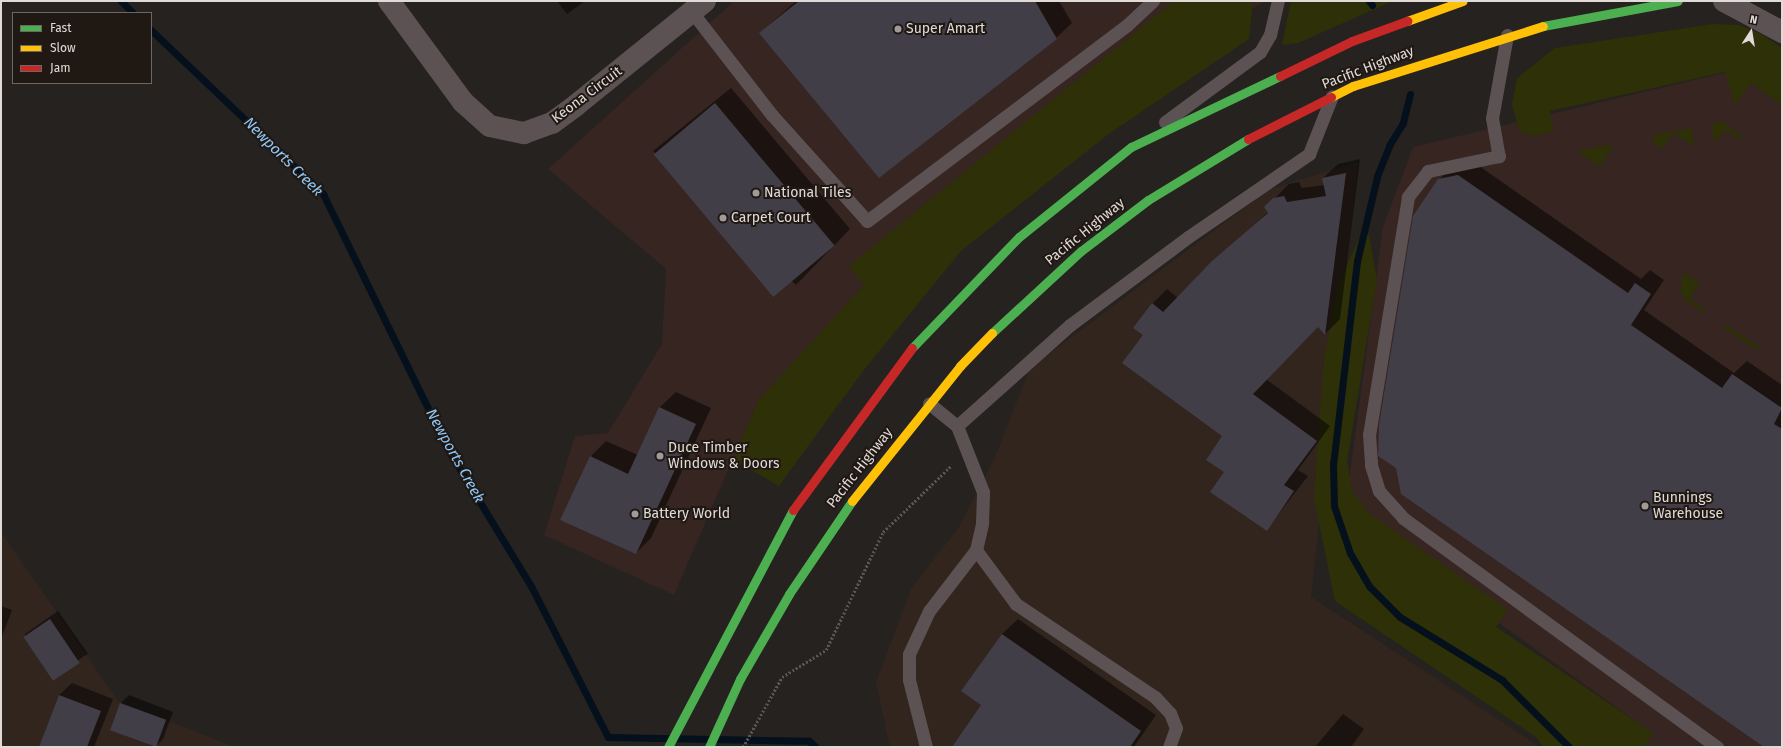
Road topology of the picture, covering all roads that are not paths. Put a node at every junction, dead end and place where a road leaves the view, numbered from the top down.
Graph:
1 (389, 1) edge
2 (1153, 1) edge
3 (1278, 1) edge
4 (1463, 1) edge
5 (1678, 1) edge
6 (1724, 1) edge
7 (698, 6) edge
8 (1782, 32) edge
9 (1507, 35) junction
10 (1332, 96) junction
11 (1131, 147) junction
12 (929, 403) junction
13 (957, 426) junction
14 (976, 550) junction
15 (668, 747) edge
16 (709, 747) edge
17 (926, 747) edge
18 (1168, 747) edge
19 (1717, 747) edge

1 - 7 street, Keona Circuit
2 - 7 lane
3 - 11 lane
4 - 11 highway, Pacific Highway
5 - 9 highway, Pacific Highway
6 - 8 street
9 - 10 highway, Pacific Highway
9 - 19 lane
10 - 12 highway, Pacific Highway
10 - 13 lane
11 - 15 highway, Pacific Highway
12 - 13 lane
12 - 16 highway, Pacific Highway
13 - 14 lane
14 - 17 lane
14 - 18 lane

